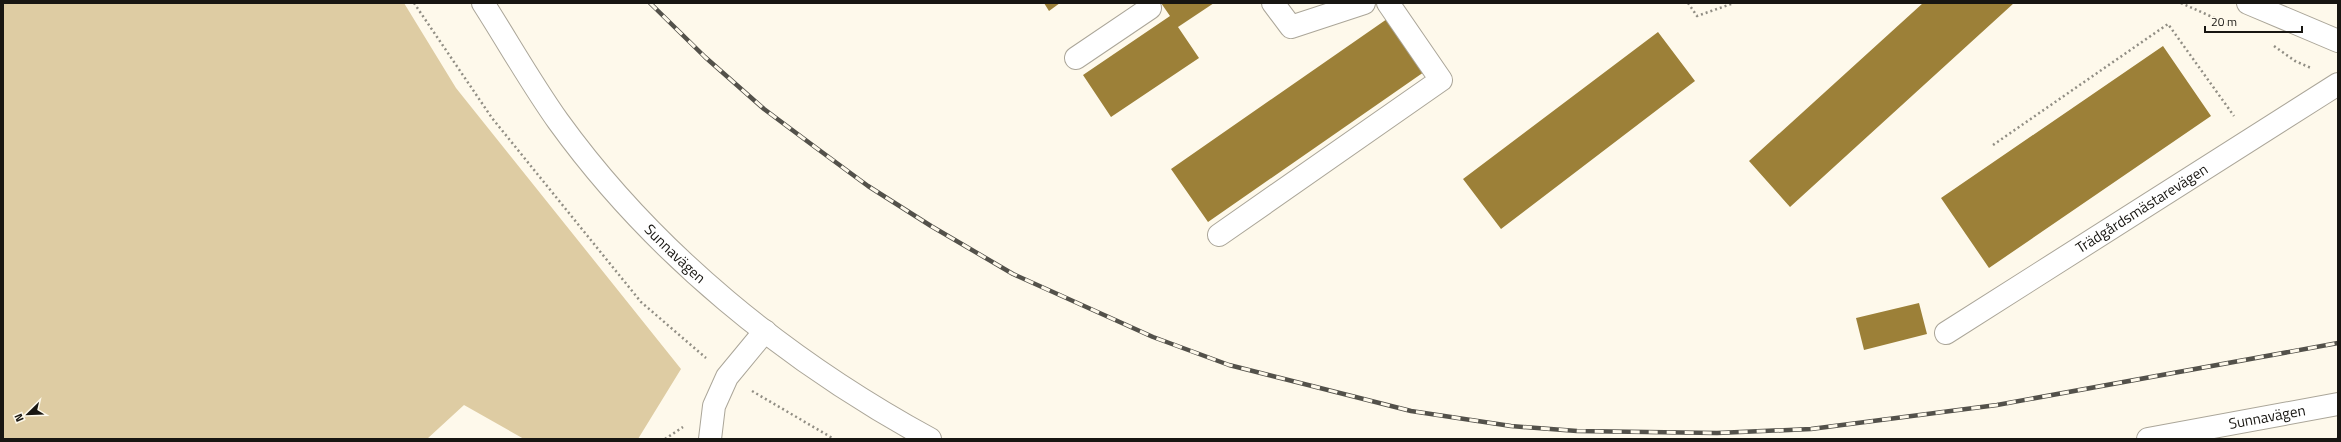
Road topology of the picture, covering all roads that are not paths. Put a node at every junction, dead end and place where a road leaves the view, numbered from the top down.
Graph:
1 (483, 3) edge
2 (1147, 3) edge
3 (1272, 3) edge
4 (1364, 3) edge
5 (1388, 3) edge
6 (2248, 3) edge
7 (2338, 41) edge
8 (1076, 58) dead end
9 (2338, 84) edge
10 (1219, 235) dead end
11 (764, 331) junction
12 (1946, 333) dead end
13 (2338, 404) edge
14 (710, 439) edge
15 (930, 439) edge
16 (2148, 439) edge

1 - 11 main road, Sunnavägen
2 - 8 main road
3 - 4 main road
5 - 10 main road
6 - 7 main road
9 - 12 main road, Trädgårdsmästarevägen
11 - 14 main road
11 - 15 main road, Sunnavägen
13 - 16 main road, Sunnavägen

